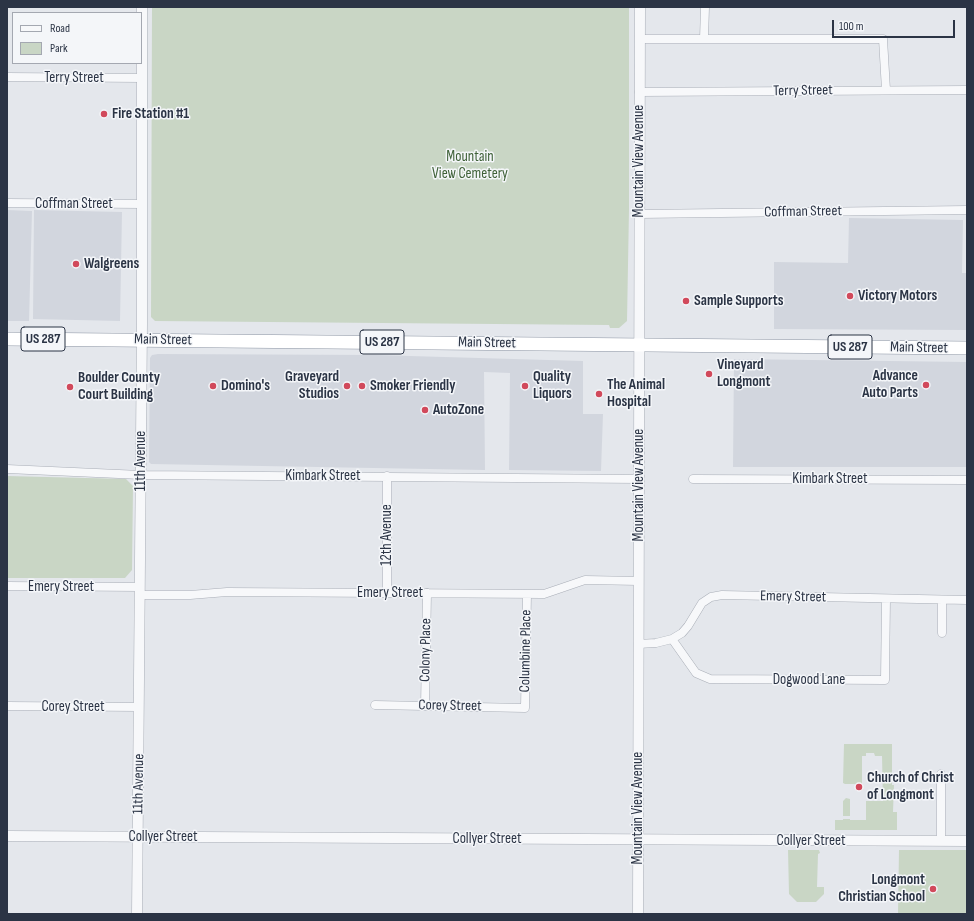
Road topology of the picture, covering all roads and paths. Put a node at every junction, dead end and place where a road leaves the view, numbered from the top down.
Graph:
1 (142, 7) edge
2 (640, 7) edge
3 (705, 7) edge
4 (640, 39) junction
5 (704, 39) junction
6 (7, 77) edge
7 (142, 78) junction
8 (886, 90) junction
9 (967, 90) edge
10 (640, 92) junction
11 (7, 203) edge
12 (142, 204) junction
13 (967, 210) edge
14 (639, 214) junction
15 (7, 339) edge
16 (142, 340) junction
17 (639, 345) junction
18 (967, 348) edge
19 (7, 469) edge
20 (141, 475) junction
21 (388, 476) junction
22 (639, 479) junction
23 (693, 479) dead end
24 (967, 480) edge
25 (638, 581) junction
26 (7, 586) edge
27 (140, 591) junction
28 (387, 593) junction
29 (427, 593) junction
30 (527, 594) junction
31 (886, 599) junction
32 (942, 600) junction
33 (967, 600) edge
34 (942, 633) dead end
35 (672, 639) junction
36 (638, 644) junction
37 (375, 705) dead end
38 (7, 706) edge
39 (425, 706) junction
40 (139, 707) junction
41 (525, 708) joint
42 (941, 774) dead end
43 (7, 836) edge
44 (138, 836) junction
45 (638, 840) junction
46 (967, 841) edge
47 (941, 842) junction
48 (137, 914) edge
49 (638, 914) edge

1 - 7 street, 11th Avenue
2 - 4 street, Mountain View Avenue
3 - 5 street
4 - 5 street
4 - 10 street, Mountain View Avenue
5 - 8 street
6 - 7 street, Terry Street
7 - 12 street, 11th Avenue
8 - 9 street, Terry Street
8 - 10 street, Terry Street
10 - 14 street, Mountain View Avenue
11 - 12 street, Coffman Street
12 - 16 street, 11th Avenue
13 - 14 street, Coffman Street
14 - 17 street, Mountain View Avenue
15 - 16 highway, Main Street / US 287
16 - 17 highway, Main Street / US 287
16 - 20 street, 11th Avenue
17 - 18 highway, Main Street / US 287
17 - 22 street, Mountain View Avenue
19 - 20 street, Kimbark Street
20 - 21 street, Kimbark Street
20 - 27 street, 11th Avenue
21 - 22 street, Kimbark Street
21 - 28 street, 12th Avenue
22 - 25 street, Mountain View Avenue
23 - 24 street, Kimbark Street
25 - 30 street, Emery Street
25 - 36 street, Mountain View Avenue
26 - 27 street, Emery Street
27 - 28 street, Emery Street
27 - 40 street, 11th Avenue
28 - 29 street, Emery Street
29 - 30 street, Emery Street
29 - 39 street, Colony Place
30 - 41 street, Columbine Place
31 - 32 street, Emery Street
31 - 35 street, Emery Street
31 - 35 street, Dogwood Lane
32 - 33 street, Emery Street
32 - 34 street
35 - 36 street, Emery Street
36 - 45 street, Mountain View Avenue
37 - 39 street, Corey Street
38 - 40 street, Corey Street
39 - 41 street, Corey Street
40 - 44 street, 11th Avenue
42 - 47 street
43 - 44 street, Collyer Street
44 - 45 street, Collyer Street
44 - 48 street, 11th Avenue
45 - 47 street, Collyer Street
45 - 49 street, Mountain View Avenue
46 - 47 street, Collyer Street

